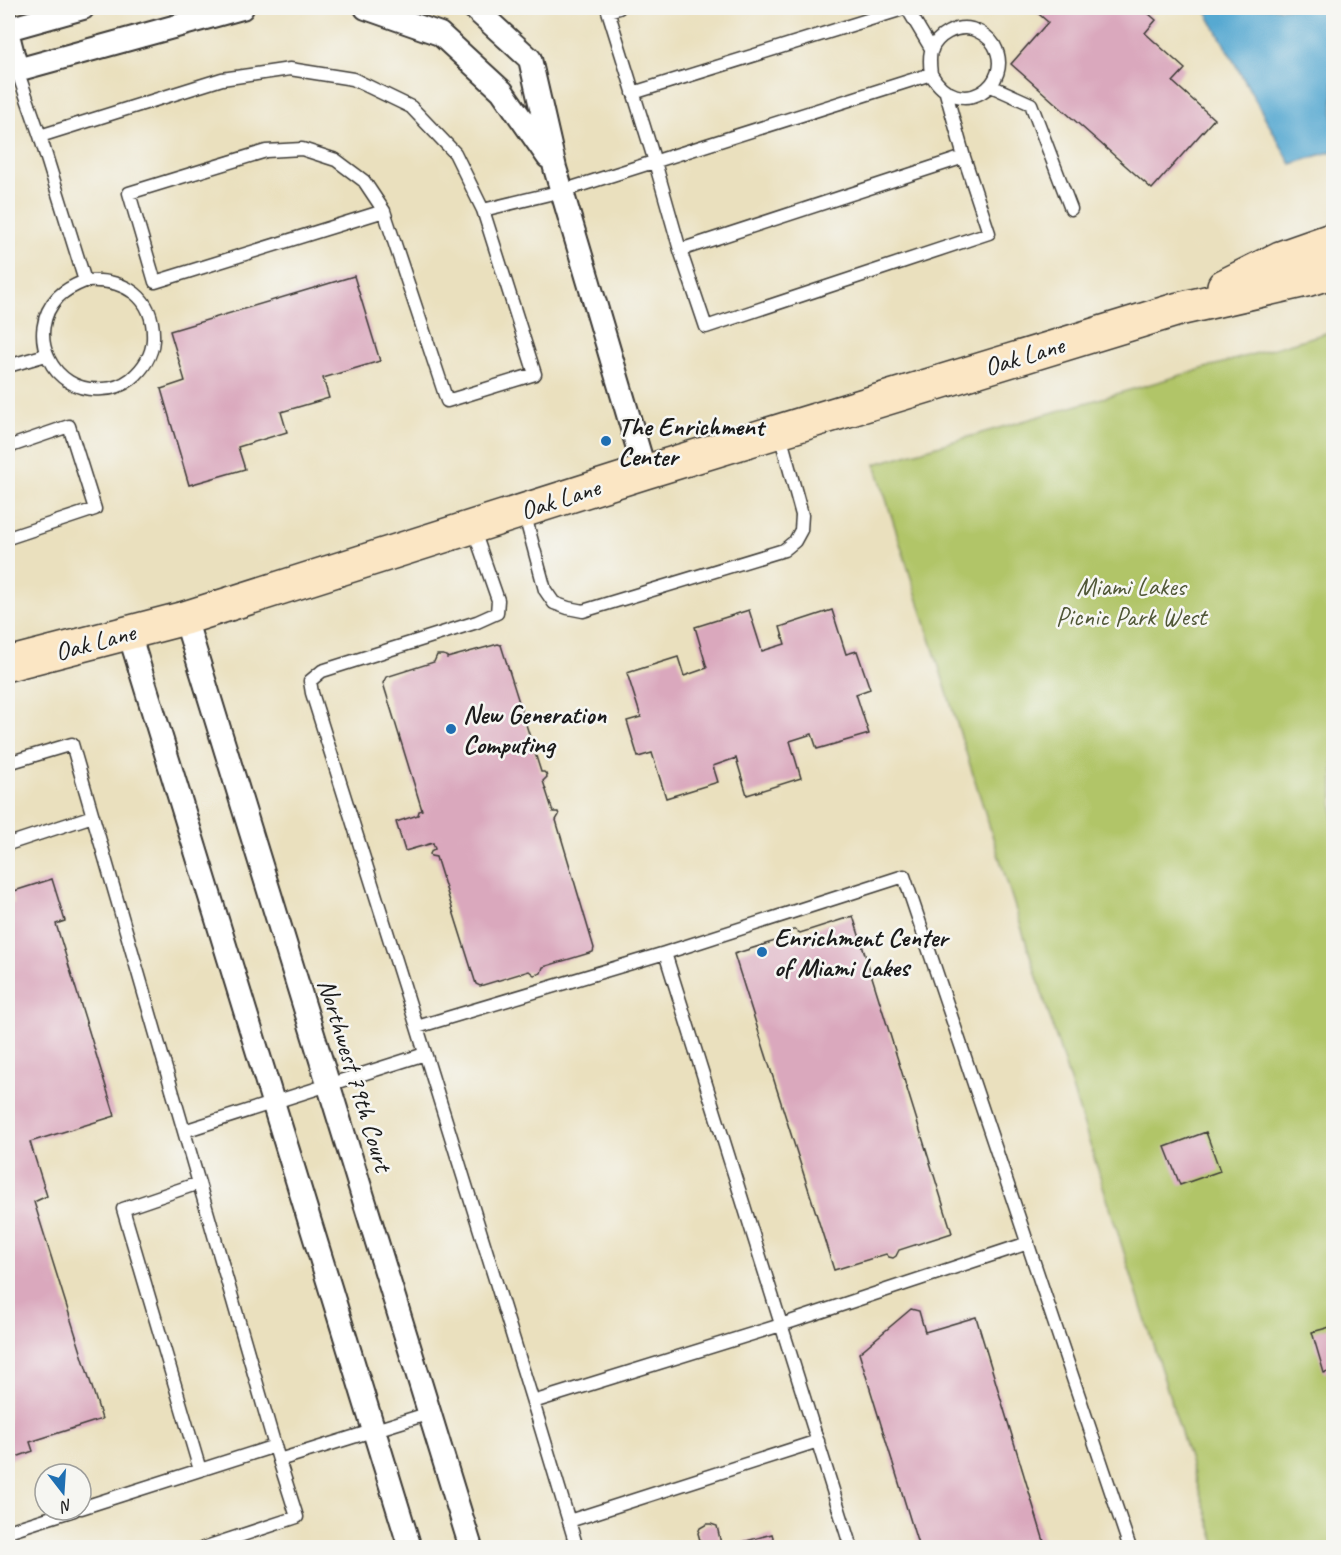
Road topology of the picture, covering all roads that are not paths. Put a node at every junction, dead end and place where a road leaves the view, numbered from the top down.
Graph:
1 (83, 8) edge
2 (242, 8) edge
3 (366, 8) edge
4 (474, 8) edge
5 (619, 8) edge
6 (906, 8) edge
7 (8, 29) edge
8 (8, 35) edge
9 (932, 50) junction
10 (12, 71) edge
11 (931, 74) junction
12 (991, 86) junction
13 (633, 93) junction
14 (946, 93) junction
15 (40, 136) junction
16 (964, 157) junction
17 (655, 162) junction
18 (555, 168) junction
19 (562, 191) junction
20 (1071, 209) dead end
21 (483, 210) junction
22 (384, 211) junction
23 (1334, 239) edge
24 (680, 250) junction
25 (1334, 271) edge
26 (85, 281) junction
27 (1179, 309) junction
28 (46, 355) junction
29 (8, 366) edge
30 (779, 431) junction
31 (8, 447) edge
32 (645, 472) junction
33 (524, 511) junction
34 (473, 527) junction
35 (8, 538) edge
36 (185, 618) junction
37 (129, 633) junction
38 (8, 664) edge
39 (8, 763) edge
40 (93, 816) junction
41 (8, 844) edge
42 (665, 953) junction
43 (417, 1028) junction
44 (425, 1054) junction
45 (329, 1085) junction
46 (273, 1102) junction
47 (183, 1131) junction
48 (199, 1183) junction
49 (1028, 1243) junction
50 (781, 1325) junction
51 (533, 1402) junction
52 (430, 1413) junction
53 (374, 1430) junction
54 (818, 1441) junction
55 (274, 1446) junction
56 (279, 1460) junction
57 (200, 1470) junction
58 (93, 1504) edge
59 (569, 1521) junction
60 (36, 1522) edge
61 (8, 1531) edge
62 (203, 1548) edge
63 (410, 1548) edge
64 (471, 1548) edge
65 (577, 1548) edge
66 (851, 1548) edge
67 (1130, 1548) edge

1 - 7 street
2 - 10 street
3 - 18 street
4 - 18 street
5 - 13 lane
6 - 9 lane
6 - 13 lane
8 - 10 street
9 - 11 lane
9 - 12 lane
10 - 15 lane
11 - 14 lane
11 - 17 lane
12 - 14 lane
12 - 20 lane
13 - 17 lane
14 - 16 lane
15 - 21 lane
15 - 26 lane
16 - 24 lane
16 - 24 lane
17 - 19 lane
17 - 24 lane
18 - 19 street
19 - 21 lane
19 - 32 street
21 - 22 lane
22 - 22 lane
23 - 27 street, Oak Lane
25 - 27 street, Oak Lane
26 - 28 lane
26 - 28 lane
27 - 30 street, Oak Lane
28 - 29 lane
30 - 32 street, Oak Lane
30 - 33 lane
31 - 35 lane
32 - 33 street, Oak Lane
33 - 34 street, Oak Lane
34 - 36 street, Oak Lane
34 - 43 lane
36 - 37 street, Oak Lane
36 - 45 street, Northwest 79th Court
37 - 38 street, Oak Lane
37 - 46 street
39 - 40 lane
40 - 41 lane
40 - 47 lane
42 - 43 lane
42 - 49 lane
42 - 50 lane
43 - 44 lane
44 - 45 lane
44 - 51 lane
45 - 46 lane
45 - 52 street, Northwest 79th Court
46 - 47 lane
46 - 53 street
47 - 48 lane
48 - 55 lane
48 - 57 lane
49 - 50 lane
49 - 67 lane
50 - 51 lane
50 - 54 lane
51 - 59 lane
52 - 53 lane
52 - 64 street, Northwest 79th Court
53 - 56 lane
53 - 63 street
54 - 59 lane
54 - 66 lane
55 - 56 lane
55 - 57 lane
56 - 62 lane
57 - 58 lane
59 - 65 lane
60 - 61 lane

